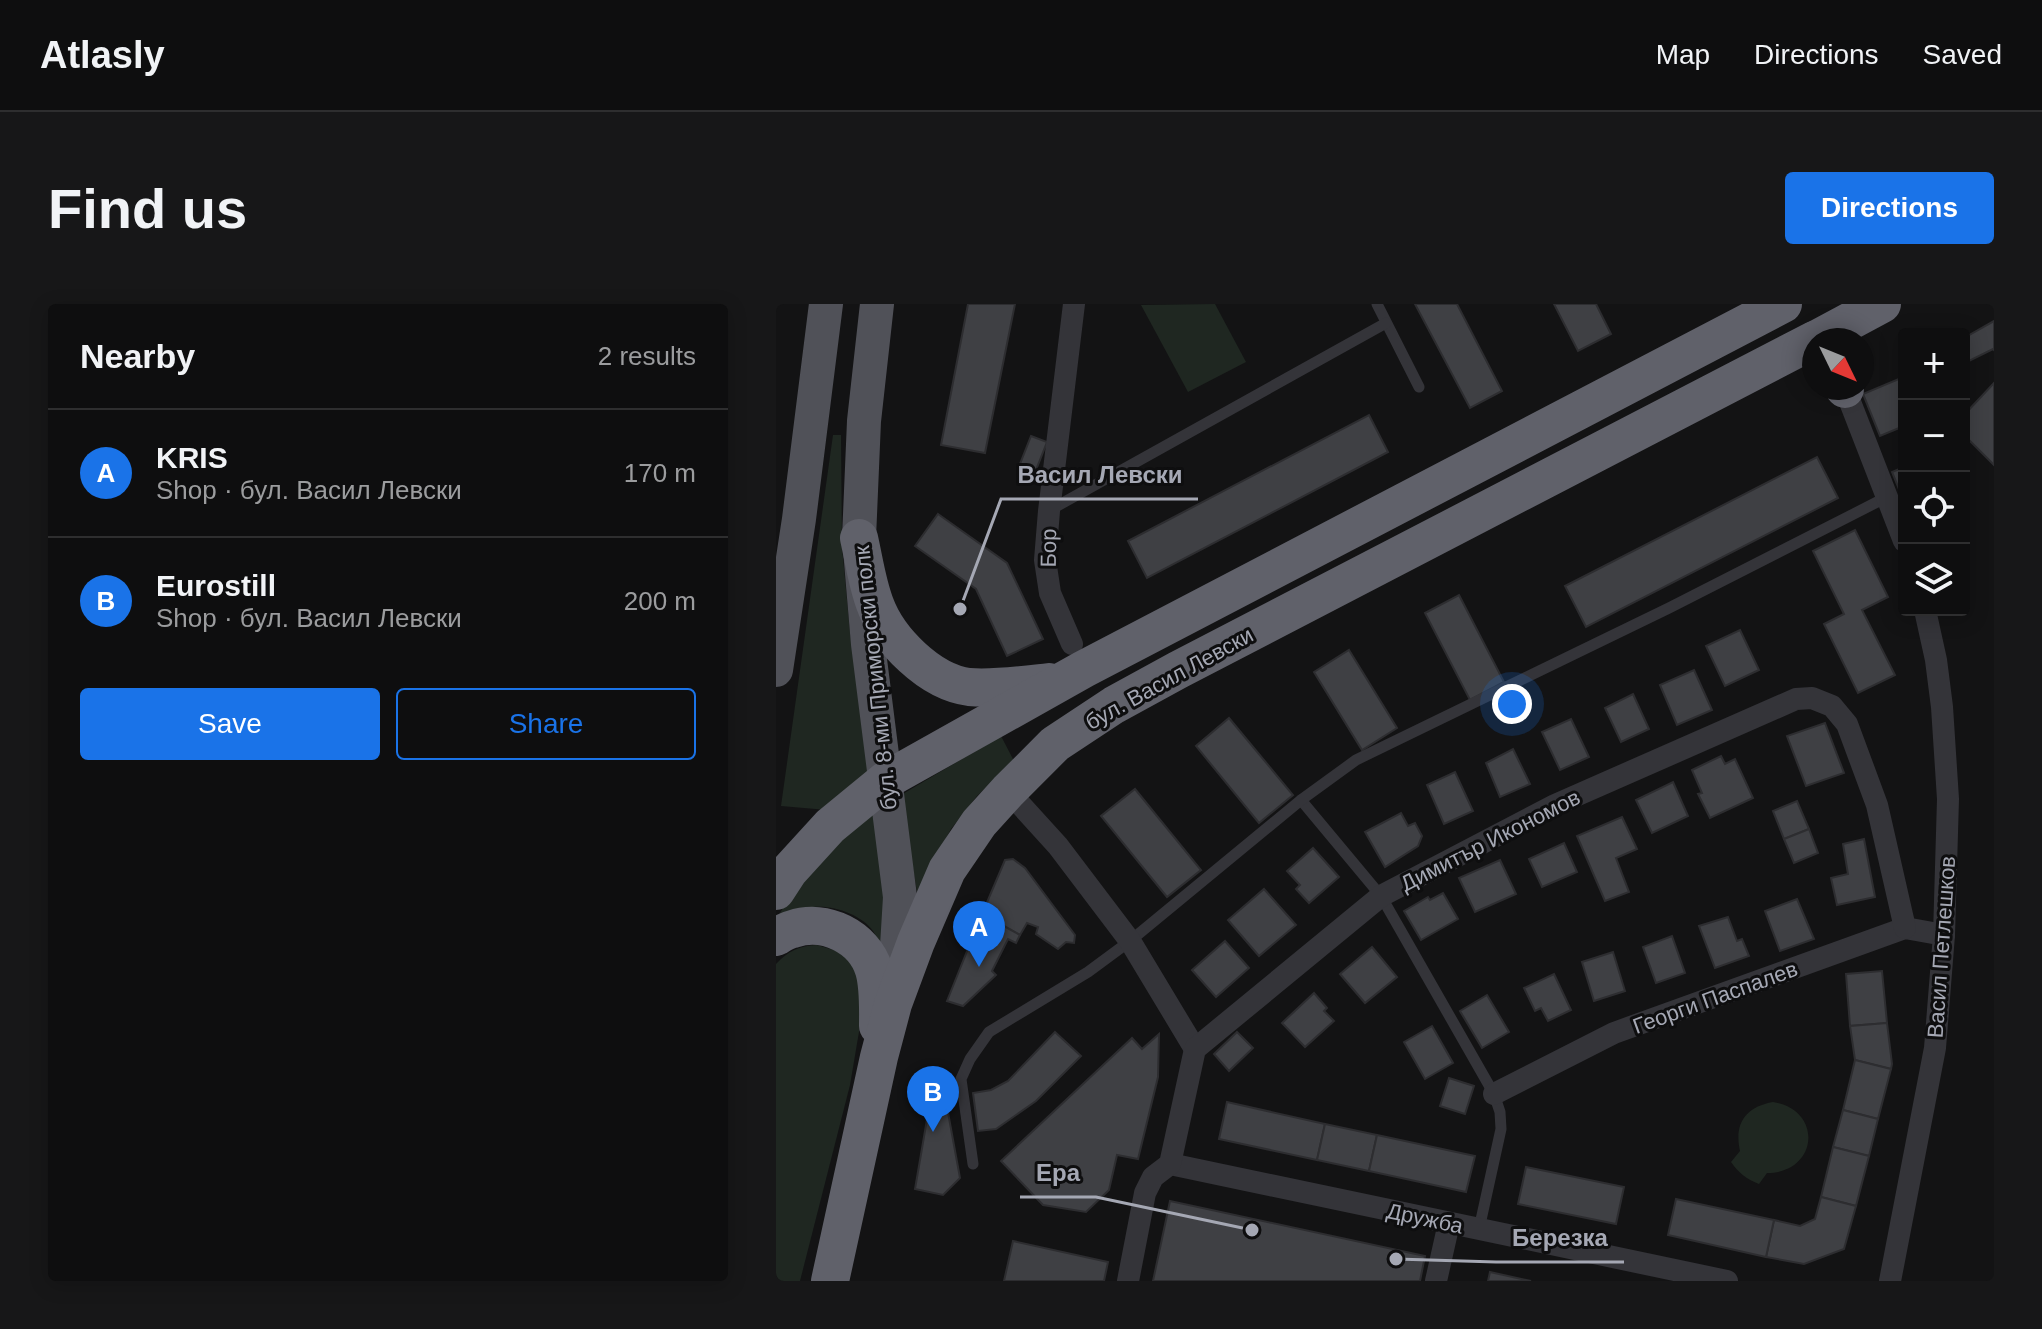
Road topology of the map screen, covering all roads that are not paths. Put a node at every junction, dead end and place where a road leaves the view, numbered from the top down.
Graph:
1 (826, 304) edge
2 (877, 304) edge
3 (1074, 304) edge
4 (1377, 304) edge
5 (1882, 304) edge
6 (1774, 306) edge
7 (1386, 323) junction
8 (1838, 328) edge
9 (1802, 347) edge
10 (1419, 387) dead end
11 (1848, 400) edge
12 (1887, 497) junction
13 (1049, 511) junction
14 (1898, 525) edge
15 (859, 538) junction
16 (1926, 616) edge
17 (1073, 664) junction
18 (776, 670) edge
19 (886, 780) junction
20 (1008, 791) junction
21 (1301, 800) junction
22 (776, 891) edge
23 (1381, 896) junction
24 (1905, 928) junction
25 (1944, 935) junction
26 (776, 937) edge
27 (1130, 941) junction
28 (893, 1004) junction
29 (1195, 1049) junction
30 (879, 1057) junction
31 (1494, 1094) junction
32 (973, 1164) dead end
33 (1170, 1164) junction
34 (1449, 1223) junction
35 (1479, 1229) junction
36 (1640, 1272) edge
37 (830, 1281) edge
38 (1128, 1281) edge
39 (1436, 1281) edge
40 (1727, 1281) edge
41 (1890, 1281) edge

1 - 18 main road
2 - 15 main road, бул. 8-ми Приморски полк
3 - 13 street, Бор
4 - 7 lane
5 - 8 highway, бул. Васил Левски
6 - 17 highway, бул. Васил Левски
7 - 10 lane
7 - 13 lane
9 - 20 highway, бул. Васил Левски
11 - 12 street
12 - 14 street
12 - 21 lane
13 - 17 street, Бор
15 - 17 highway
15 - 19 main road, бул. 8-ми Приморски полк
16 - 25 street, Васил Петлешков
17 - 19 highway, бул. Васил Левски
19 - 22 highway, бул. Васил Левски
19 - 28 main road, бул. 8-ми Приморски полк
20 - 27 street
20 - 28 highway, бул. Васил Левски
21 - 23 lane
21 - 27 lane
23 - 24 street, Димитър Икономов
23 - 29 street, Димитър Икономов
23 - 31 lane
24 - 25 street
24 - 31 street, Георги Паспалев
25 - 41 street, Васил Петлешков
26 - 30 highway
27 - 29 street
27 - 32 lane
28 - 30 highway, бул. Васил Левски
29 - 33 street
30 - 37 highway, бул. Васил Левски
31 - 35 lane
33 - 34 street, Дружба
33 - 38 street
34 - 35 street, Дружба
34 - 39 street
35 - 36 street, Дружба
36 - 40 street, Дружба

